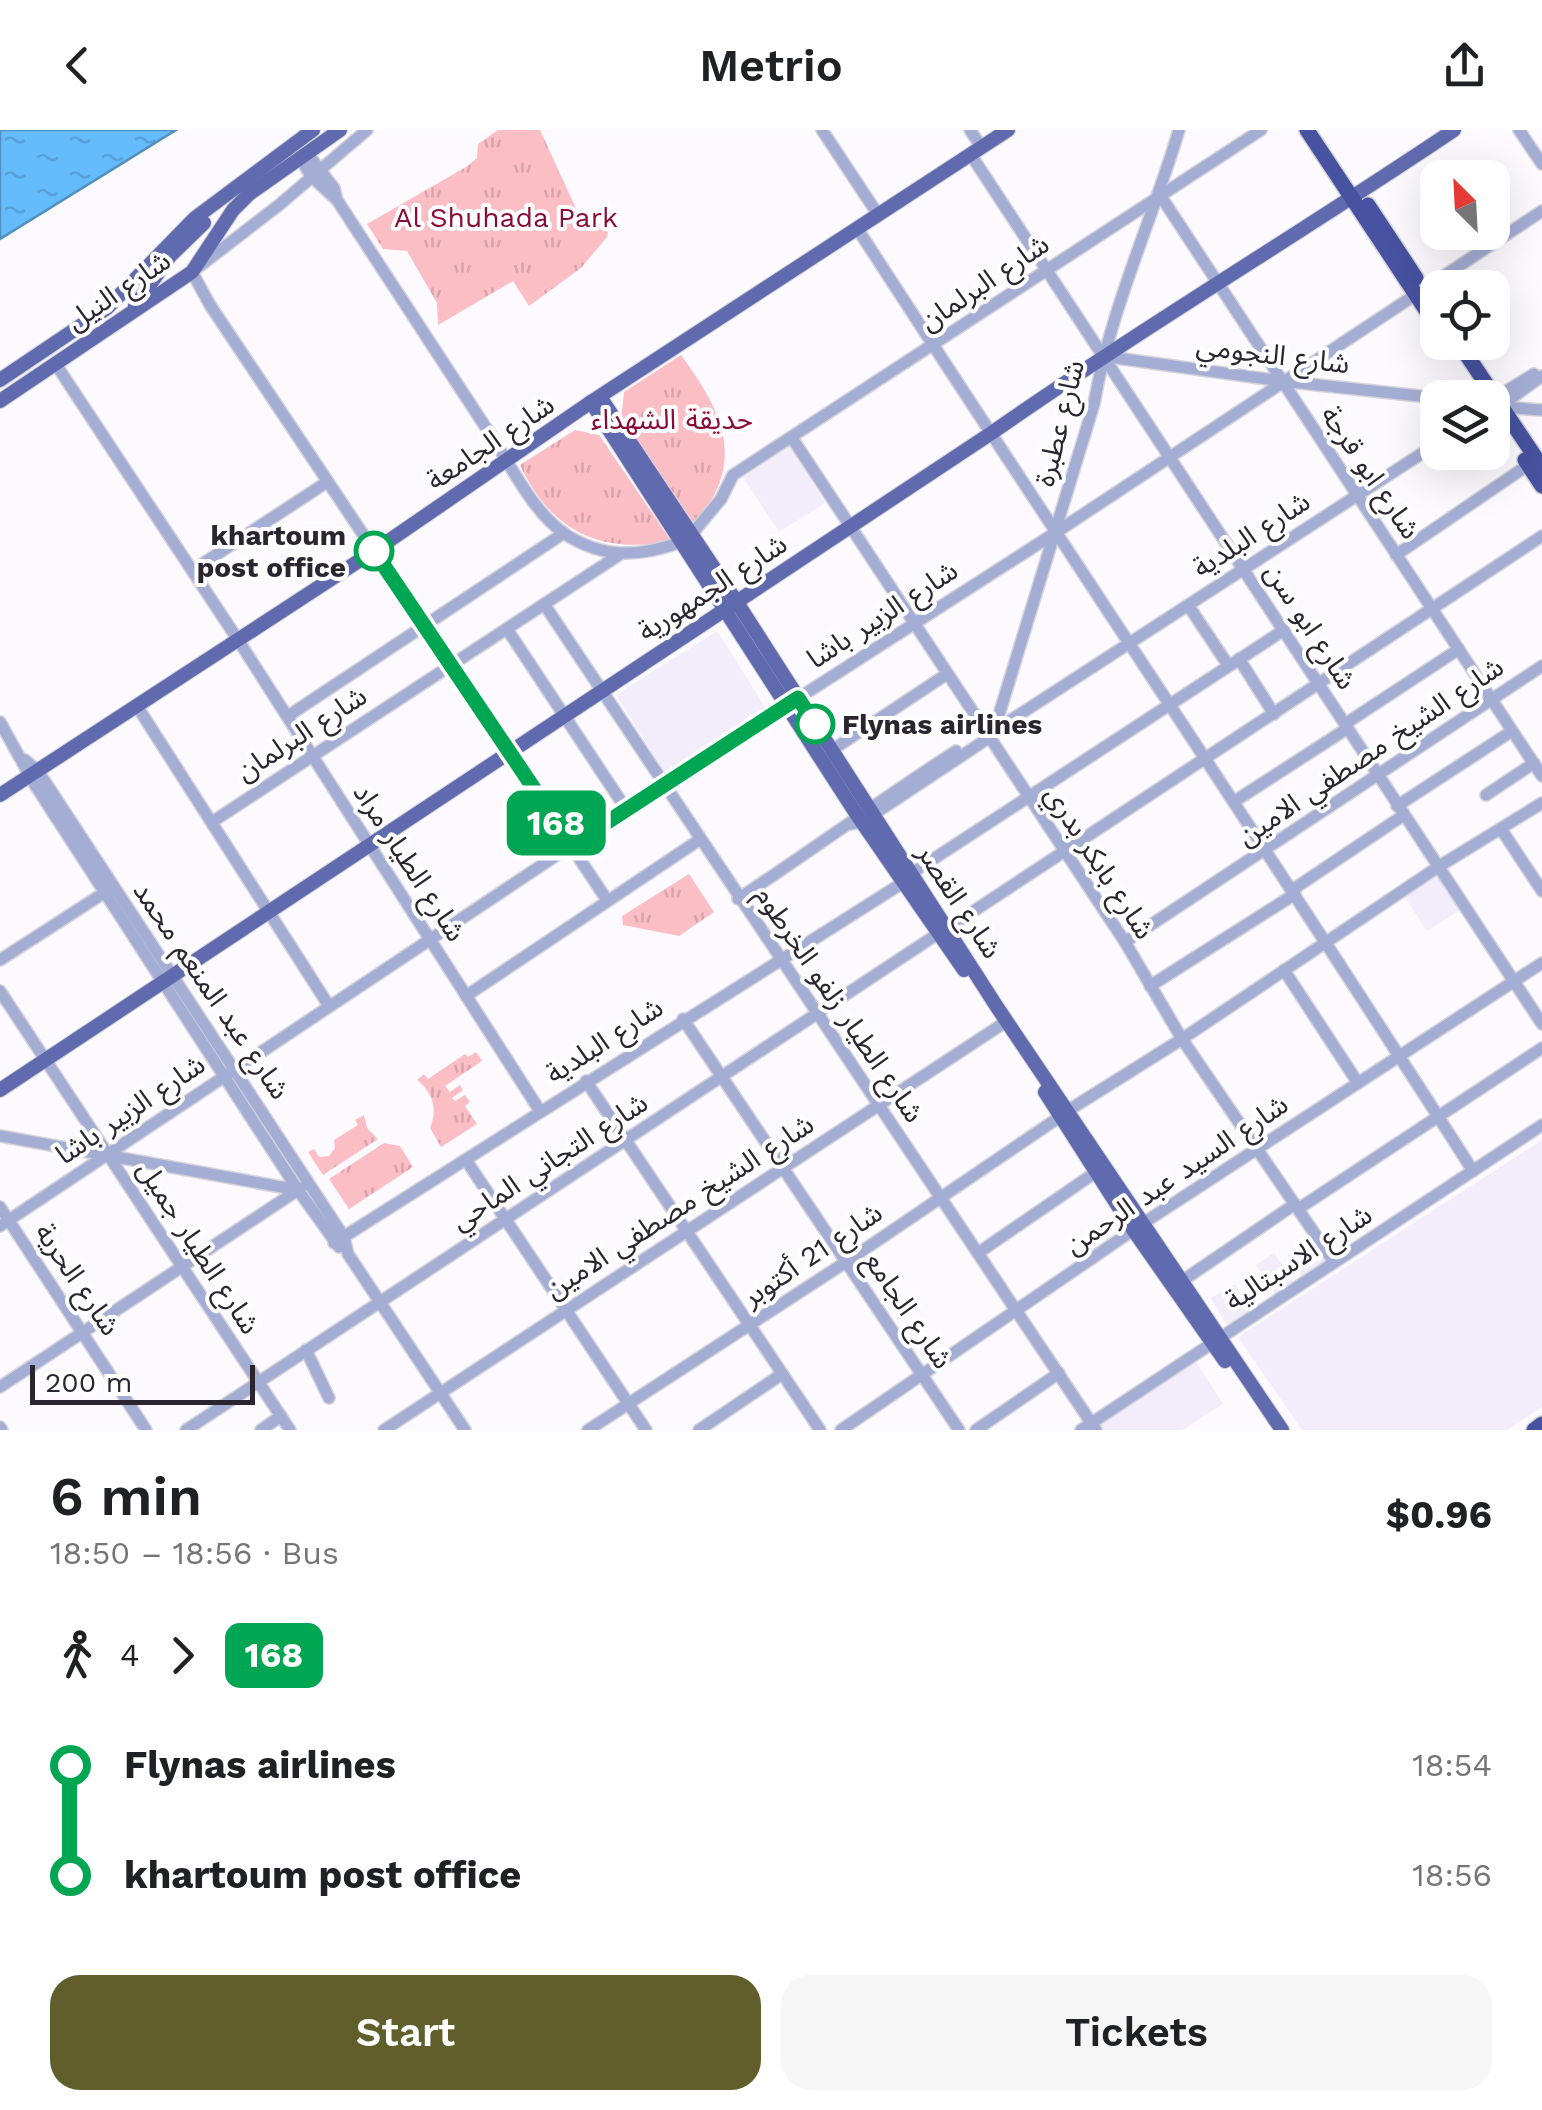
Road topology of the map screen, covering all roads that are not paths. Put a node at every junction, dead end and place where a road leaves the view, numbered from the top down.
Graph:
1 (312, 130) edge
2 (340, 130) edge
3 (367, 130) edge
4 (822, 130) edge
5 (970, 130) edge
6 (1008, 130) edge
7 (1179, 130) edge
8 (1261, 130) edge
9 (1307, 130) edge
10 (1319, 130) edge
11 (1454, 130) edge
12 (1519, 130) edge
13 (299, 149) junction
14 (976, 151) junction
15 (1542, 164) edge
16 (316, 172) junction
17 (232, 189) junction
18 (1160, 195) junction
19 (1356, 196) junction
20 (1542, 211) edge
21 (877, 214) junction
22 (857, 228) junction
23 (1047, 270) junction
24 (1454, 270) edge
25 (192, 272) junction
26 (1218, 281) junction
27 (1420, 293) joint
28 (128, 315) junction
29 (934, 346) junction
30 (1102, 356) junction
31 (55, 363) junction
32 (1542, 373) edge
33 (0, 380) edge
34 (1281, 381) junction
35 (1510, 394) edge
36 (1420, 396) edge
37 (595, 400) junction
38 (0, 401) edge
39 (1510, 407) edge
40 (1542, 410) edge
41 (1510, 430) edge
42 (990, 434) junction
43 (792, 438) junction
44 (1420, 453) edge
45 (1168, 456) junction
46 (508, 460) junction
47 (1535, 466) edge
48 (327, 482) junction
49 (1542, 486) edge
50 (1356, 495) junction
51 (850, 526) junction
52 (1056, 532) junction
53 (564, 533) junction
54 (1542, 536) edge
55 (686, 539) junction
56 (374, 551) junction
57 (1396, 554) junction
58 (618, 555) junction
59 (1244, 568) junction
60 (192, 570) junction
61 (544, 604) junction
62 (730, 605) junction
63 (1188, 605) junction
64 (1432, 609) junction
65 (914, 624) junction
66 (423, 627) junction
67 (506, 629) junction
68 (1284, 630) junction
69 (238, 640) junction
70 (1130, 644) junction
71 (1458, 649) junction
72 (1234, 662) junction
73 (450, 666) junction
74 (1542, 666) edge
75 (947, 674) junction
76 (1319, 684) junction
77 (603, 689) junction
78 (1492, 700) junction
79 (792, 702) junction
80 (1170, 704) junction
81 (138, 706) junction
82 (1274, 714) junction
83 (564, 715) junction
84 (288, 716) junction
85 (0, 722) edge
86 (1346, 726) junction
87 (1512, 731) junction
88 (990, 733) junction
89 (832, 750) junction
90 (508, 754) junction
91 (312, 755) junction
92 (1207, 758) junction
93 (1534, 763) junction
94 (34, 773) junction
95 (1378, 776) junction
96 (1542, 776) edge
97 (664, 786) junction
98 (1486, 795) dead end
99 (0, 796) edge
100 (1029, 798) junction
101 (1236, 801) junction
102 (1542, 803) edge
103 (626, 809) junction
104 (1400, 811) junction
105 (862, 816) junction
106 (212, 822) junction
107 (1501, 829) junction
108 (699, 840) junction
109 (572, 845) junction
110 (370, 846) junction
111 (1266, 850) junction
112 (1064, 851) junction
113 (1438, 868) junction
114 (908, 877) junction
115 (109, 889) junction
116 (1542, 891) edge
117 (1294, 892) junction
118 (738, 899) junction
119 (607, 900) junction
120 (272, 911) junction
121 (944, 931) junction
122 (431, 940) junction
123 (1125, 942) junction
124 (1326, 942) junction
125 (780, 959) junction
126 (0, 960) edge
127 (1542, 963) edge
128 (1284, 970) junction
129 (168, 977) junction
130 (1514, 982) junction
131 (1150, 986) junction
132 (0, 991) edge
133 (466, 996) junction
134 (329, 1006) junction
135 (817, 1014) junction
136 (684, 1019) junction
137 (1542, 1024) edge
138 (1001, 1025) junction
139 (1182, 1039) junction
140 (1542, 1048) edge
141 (1400, 1055) junction
142 (46, 1061) junction
143 (230, 1071) junction
144 (722, 1076) junction
145 (586, 1082) junction
146 (1358, 1083) junction
147 (0, 1090) edge
148 (879, 1105) junction
149 (540, 1111) junction
150 (1065, 1113) junction
151 (1438, 1116) junction
152 (1542, 1125) edge
153 (0, 1136) edge
154 (625, 1140) junction
155 (1258, 1149) junction
156 (109, 1154) junction
157 (466, 1160) junction
158 (785, 1167) junction
159 (1472, 1171) junction
160 (1096, 1172) junction
161 (303, 1187) junction
162 (940, 1198) junction
163 (1297, 1206) junction
164 (0, 1207) edge
165 (505, 1220) junction
166 (5, 1224) edge
167 (1138, 1227) junction
168 (687, 1231) junction
169 (339, 1240) junction
170 (978, 1253) junction
171 (846, 1262) junction
172 (1334, 1262) junction
173 (182, 1268) junction
174 (1182, 1282) junction
175 (380, 1302) junction
176 (566, 1310) junction
177 (1017, 1311) junction
178 (749, 1325) junction
179 (84, 1331) junction
180 (1217, 1340) junction
181 (306, 1350) junction
182 (1059, 1373) junction
183 (782, 1374) junction
184 (922, 1375) junction
185 (259, 1382) junction
186 (0, 1387) edge
187 (441, 1393) junction
188 (329, 1398) dead end
189 (629, 1403) junction
190 (281, 1416) junction
191 (1542, 1424) edge
192 (1090, 1428) edge
193 (146, 1430) edge
194 (186, 1430) edge
195 (261, 1430) edge
196 (290, 1430) edge
197 (384, 1430) edge
198 (465, 1430) edge
199 (588, 1430) edge
200 (646, 1430) edge
201 (699, 1430) edge
202 (820, 1430) edge
203 (841, 1430) edge
204 (959, 1430) edge
205 (976, 1430) edge
206 (1272, 1430) edge
207 (1282, 1430) edge
208 (1534, 1430) edge

1 - 13 main road, شارع النيل
2 - 13 main road, شارع النيل
3 - 16 street
4 - 21 street
5 - 14 street, شارع ابو سن
6 - 14 main road, شارع الجامعة
7 - 18 street, شارع عطبرة
8 - 18 street, شارع البرلمان
9 - 19 highway
10 - 19 highway
11 - 19 main road, شارع الجمهورية
12 - 15 street
13 - 16 street
13 - 17 main road, شارع النيل
13 - 25 main road, شارع النيل
14 - 21 main road, شارع الجامعة
14 - 23 street, شارع ابو سن
16 - 25 street
16 - 46 street
17 - 28 main road
17 - 33 main road, شارع النيل
18 - 23 street, شارع البرلمان
18 - 26 street, شارع ابو قرجة
18 - 30 street, شارع عطبرة
19 - 26 main road, شارع الجمهورية
19 - 27 highway
20 - 24 street, شارع الزبير باشا
21 - 22 main road, شارع الجامعة
22 - 29 street
22 - 37 main road, شارع الجامعة
23 - 29 street, شارع البرلمان
23 - 30 street, شارع ابو سن
25 - 28 main road, شارع النيل
25 - 48 street
26 - 30 main road, شارع الجمهورية
26 - 34 street, شارع ابو قرجة
27 - 34 street, شارع الزبير باشا
28 - 31 main road, شارع النيل
29 - 42 street
29 - 43 street, شارع البرلمان
30 - 34 street, شارع النجومي
30 - 42 main road, شارع الجمهورية
30 - 45 street, شارع ابو سن
30 - 52 street, شارع عطبرة
31 - 38 main road, شارع النيل
31 - 60 street, شارع الطيار مراد
32 - 35 street
34 - 36 street, شارع النجومي
34 - 45 street, شارع الزبير باشا
34 - 50 street, شارع ابو قرجة
37 - 46 main road, شارع الجامعة
37 - 55 main road, شارع القصر
39 - 40 street
41 - 47 highway
42 - 51 main road, شارع الجمهورية
42 - 52 street
43 - 51 street, شارع بابكر بدري
43 - 55 street, شارع البرلمان
44 - 50 street, شارع البلدية
45 - 52 street, شارع الزبير باشا
45 - 59 street, شارع ابو سن
46 - 53 street
46 - 56 main road, شارع الجامعة
47 - 49 highway
47 - 57 street
48 - 56 street
48 - 60 street
50 - 57 street, شارع ابو قرجة
50 - 59 street, شارع البلدية
51 - 62 main road, شارع الجمهورية
51 - 65 street, شارع بابكر بدري
52 - 65 street, شارع الزبير باشا
52 - 70 street
52 - 88 street, شارع عطبرة
53 - 58 street
53 - 66 street
54 - 64 street, شارع التجاني الماحي
55 - 58 street
55 - 62 main road, شارع القصر
56 - 66 street
56 - 69 main road, شارع الجامعة
57 - 64 street, شارع ابو قرجة
58 - 61 street, شارع البرلمان
59 - 63 street, شارع البلدية
59 - 68 street, شارع ابو سن
60 - 69 street, شارع الطيار مراد
61 - 67 street, شارع البرلمان
61 - 77 street, شارع الطيار زلفو الخرطوم
62 - 77 main road, شارع الجمهورية
62 - 79 main road, شارع القصر
63 - 70 street, شارع البلدية
63 - 72 street
64 - 71 street, شارع ابو قرجة
64 - 76 street, شارع التجاني الماحي
65 - 75 street, شارع بابكر بدري
65 - 79 street, شارع الزبير باشا
66 - 73 street
66 - 84 street
67 - 73 street, شارع البرلمان
67 - 83 street
68 - 72 street, شارع البلدية
68 - 76 street, شارع ابو سن
69 - 81 main road, شارع الجامعة
69 - 84 street, شارع الطيار مراد
70 - 80 street
70 - 88 street, شارع البلدية
71 - 78 street, شارع ابو قرجة
71 - 86 street
72 - 80 street, شارع البلدية
72 - 82 street
73 - 90 street
73 - 91 street, شارع البرلمان
74 - 78 street, شارع الشيخ مصطفي الامين
75 - 88 street, شارع بابكر بدري
75 - 89 street
76 - 82 street, شارع التجاني الماحي
76 - 86 street, شارع ابو سن
77 - 83 main road, شارع الجمهورية
77 - 97 street, شارع الطيار زلفو الخرطوم
78 - 87 street, شارع ابو قرجة
78 - 95 street, شارع الشيخ مصطفي الامين
79 - 89 main road, شارع القصر
79 - 97 street, شارع الزبير باشا
79 - 105 main road, شارع القصر
80 - 92 street
80 - 100 street, شارع البلدية
81 - 94 main road, شارع الجامعة
81 - 106 street
82 - 92 street, شارع التجاني الماحي
83 - 90 main road, شارع الجمهورية
83 - 103 street
84 - 91 street, شارع الطيار مراد
85 - 94 street, شارع عبد المنعم محمد
86 - 95 street, شارع ابو سن
86 - 101 street
87 - 93 street, شارع ابو قرجة
87 - 104 street
88 - 100 street, شارع بابكر بدري
88 - 105 street, شارع البلدية
89 - 105 main road, شارع القصر
90 - 109 street
90 - 110 main road, شارع الجمهورية
91 - 106 street, شارع البرلمان
91 - 110 street, شارع الطيار مراد
92 - 101 street
92 - 112 street, شارع التجاني الماحي
93 - 96 street, شارع ابو قرجة
93 - 98 street
94 - 99 main road, شارع الجامعة
94 - 115 street, شارع عبد المنعم محمد
95 - 104 street, شارع ابو سن
95 - 111 street, شارع الشيخ مصطفي الامين
97 - 103 street, شارع الزبير باشا
97 - 108 street, شارع الطيار زلفو الخرطوم
100 - 112 street, شارع بابكر بدري
100 - 114 street, شارع البلدية
101 - 111 street
102 - 107 street, شارع 21 أكتوبر
103 - 109 street, شارع الزبير باشا
104 - 113 street, شارع ابو سن
104 - 117 street
105 - 114 main road, شارع القصر
105 - 118 street, شارع البلدية
106 - 120 street
107 - 113 street, شارع 21 أكتوبر
107 - 116 street
108 - 118 street, شارع الطيار زلفو الخرطوم
108 - 119 street
109 - 119 street
109 - 122 street, شارع الزبير باشا
110 - 120 main road, شارع الجمهورية
110 - 122 street, شارع الطيار مراد
111 - 117 street
111 - 123 street, شارع الشيخ مصطفي الامين
112 - 121 street, شارع التجاني الماحي
112 - 123 street, شارع بابكر بدري
113 - 124 street, شارع 21 أكتوبر
113 - 130 street, شارع ابو سن
114 - 121 main road, شارع القصر
114 - 125 street, شارع البلدية
115 - 126 street
115 - 129 street, شارع عبد المنعم محمد
117 - 124 street
117 - 131 street
118 - 125 street, شارع الطيار زلفو الخرطوم
119 - 133 street
120 - 129 main road, شارع الجمهورية
120 - 134 street
121 - 135 street, شارع التجاني الماحي
121 - 138 main road, شارع القصر
121 - 150 main road, شارع القصر
122 - 133 street, شارع الطيار مراد
122 - 134 street, شارع الزبير باشا
123 - 131 street, شارع بابكر بدري
124 - 128 street, شارع 21 أكتوبر
124 - 141 street
125 - 135 street, شارع الطيار زلفو الخرطوم
125 - 136 street, شارع البلدية
127 - 130 street, شارع السيد عبد الرحمن
128 - 139 street, شارع 21 أكتوبر
128 - 146 street
129 - 142 main road, شارع الجمهورية
129 - 143 street, شارع عبد المنعم محمد
130 - 137 street, شارع ابو سن
130 - 141 street, شارع السيد عبد الرحمن
131 - 139 street, شارع بابكر بدري
132 - 142 street, شارع الطيار جميل
133 - 149 street, شارع الطيار مراد
134 - 143 street, شارع الزبير باشا
135 - 144 street, شارع التجاني الماحي
135 - 148 street, شارع الطيار زلفو الخرطوم
136 - 144 street, شارع الجامع
136 - 145 street, شارع البلدية
138 - 148 street, شارع الشيخ مصطفي الامين
138 - 150 main road, شارع القصر
139 - 150 street, شارع 21 أكتوبر
139 - 155 street, شارع بابكر بدري
140 - 151 street
141 - 146 street, شارع السيد عبد الرحمن
141 - 151 street
142 - 147 main road, شارع الجمهورية
142 - 156 street, شارع الطيار جميل
143 - 156 street, شارع الزبير باشا
143 - 161 street, شارع عبد المنعم محمد
144 - 154 street, شارع التجاني الماحي
144 - 158 street, شارع الجامع
145 - 149 street, شارع البلدية
145 - 154 street
146 - 155 street, شارع السيد عبد الرحمن
148 - 158 street, شارع الشيخ مصطفي الامين
148 - 162 street, شارع الطيار زلفو الخرطوم
149 - 157 street, شارع البلدية
150 - 160 main road, شارع القصر
150 - 162 street, شارع 21 أكتوبر
150 - 167 main road, شارع القصر
151 - 159 street
151 - 163 street
152 - 159 street, شارع الاسبتالية
153 - 156 street
154 - 165 street, شارع التجاني الماحي
154 - 168 street
155 - 163 street, شارع بابكر بدري
155 - 167 street, شارع السيد عبد الرحمن
156 - 161 street
156 - 166 street, شارع الزبير باشا
156 - 173 street, شارع الطيار جميل
157 - 165 street
157 - 169 street, شارع البلدية
158 - 168 street, شارع الشيخ مصطفي الامين
158 - 171 street, شارع الجامع
159 - 172 street, شارع الاسبتالية
160 - 167 main road, شارع القصر
160 - 170 street
161 - 169 street, شارع عبد المنعم محمد
161 - 173 street
162 - 170 street, شارع الطيار زلفو الخرطوم
162 - 171 street, شارع 21 أكتوبر
163 - 172 street, شارع بابكر بدري
163 - 174 street
164 - 166 street, شارع الحرية
165 - 175 street, شارع التجاني الماحي
165 - 176 street
166 - 179 street, شارع الحرية
167 - 174 main road, شارع القصر
167 - 177 street, شارع السيد عبد الرحمن
167 - 180 main road, شارع القصر
168 - 176 street, شارع الشيخ مصطفي الامين
168 - 178 street
169 - 175 street, شارع عبد المنعم محمد
170 - 177 street, شارع الطيار زلفو الخرطوم
171 - 178 street, شارع 21 أكتوبر
171 - 184 street, شارع الجامع
172 - 180 street, شارع الاسبتالية
173 - 179 street
173 - 185 street, شارع الطيار جميل
174 - 180 main road, شارع القصر
175 - 181 street, شارع التجاني الماحي
175 - 187 street, شارع عبد المنعم محمد
176 - 187 street, شارع الشيخ مصطفي الامين
176 - 189 street
177 - 182 street, شارع الطيار زلفو الخرطوم
177 - 184 street, شارع السيد عبد الرحمن
178 - 183 street
178 - 189 street, شارع 21 أكتوبر
179 - 186 street
179 - 193 street, شارع الحرية
180 - 192 street, شارع الاسبتالية
180 - 206 main road, شارع القصر
180 - 207 main road, شارع القصر
181 - 185 street, شارع التجاني الماحي
181 - 188 street
182 - 192 street, شارع الطيار زلفو الخرطوم
182 - 205 street
183 - 201 street
183 - 202 street
184 - 203 street, شارع السيد عبد الرحمن
184 - 204 street, شارع الجامع
185 - 190 street, شارع الطيار جميل
185 - 194 street, شارع التجاني الماحي
187 - 197 street, شارع الشيخ مصطفي الامين
187 - 198 street, شارع عبد المنعم محمد
189 - 199 street, شارع 21 أكتوبر
189 - 200 street
190 - 195 street
190 - 196 street, شارع الطيار جميل
191 - 208 highway

